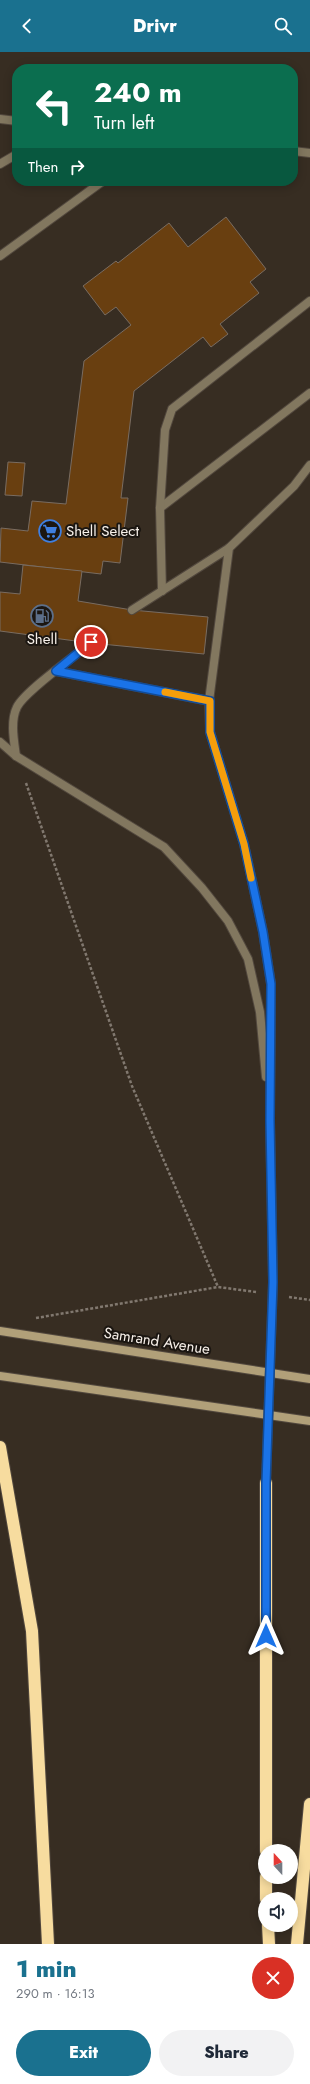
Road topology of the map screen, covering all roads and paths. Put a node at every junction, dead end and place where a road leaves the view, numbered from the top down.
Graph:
1 (0, 119) edge
2 (12, 120) edge
3 (298, 152) edge
4 (310, 153) edge
5 (12, 157) edge
6 (0, 164) edge
7 (95, 186) edge
8 (0, 256) edge
9 (310, 301) edge
10 (310, 393) edge
11 (310, 465) edge
12 (160, 508) junction
13 (229, 548) junction
14 (162, 591) junction
15 (132, 610) dead end
16 (91, 642) dead end
17 (56, 671) junction
18 (210, 701) junction
19 (0, 742) edge
20 (16, 756) junction
21 (270, 1121) junction
22 (218, 1287) junction
23 (264, 1294) dead end
24 (287, 1297) dead end
25 (310, 1300) edge
26 (31, 1318) dead end
27 (0, 1331) edge
28 (0, 1376) edge
29 (310, 1379) edge
30 (310, 1421) edge
31 (0, 1447) edge
32 (266, 1483) joint
33 (310, 1804) edge
34 (266, 1844) edge
35 (268, 1932) edge
36 (48, 1944) edge
37 (269, 1944) edge
38 (297, 1944) edge

1 - 2 lane
3 - 4 lane
5 - 6 lane
7 - 8 lane
9 - 12 lane
10 - 12 lane
11 - 13 lane
12 - 14 lane
13 - 14 lane
13 - 18 lane
14 - 15 lane
16 - 17 lane
17 - 18 lane
17 - 20 lane
18 - 21 lane
19 - 20 lane
20 - 21 lane
20 - 22 path
21 - 32 lane, bridge
22 - 23 path
22 - 26 path
24 - 25 path
27 - 29 main road, Samrand Avenue
28 - 30 main road
31 - 36 highway
32 - 34 highway
33 - 38 highway
35 - 37 highway

